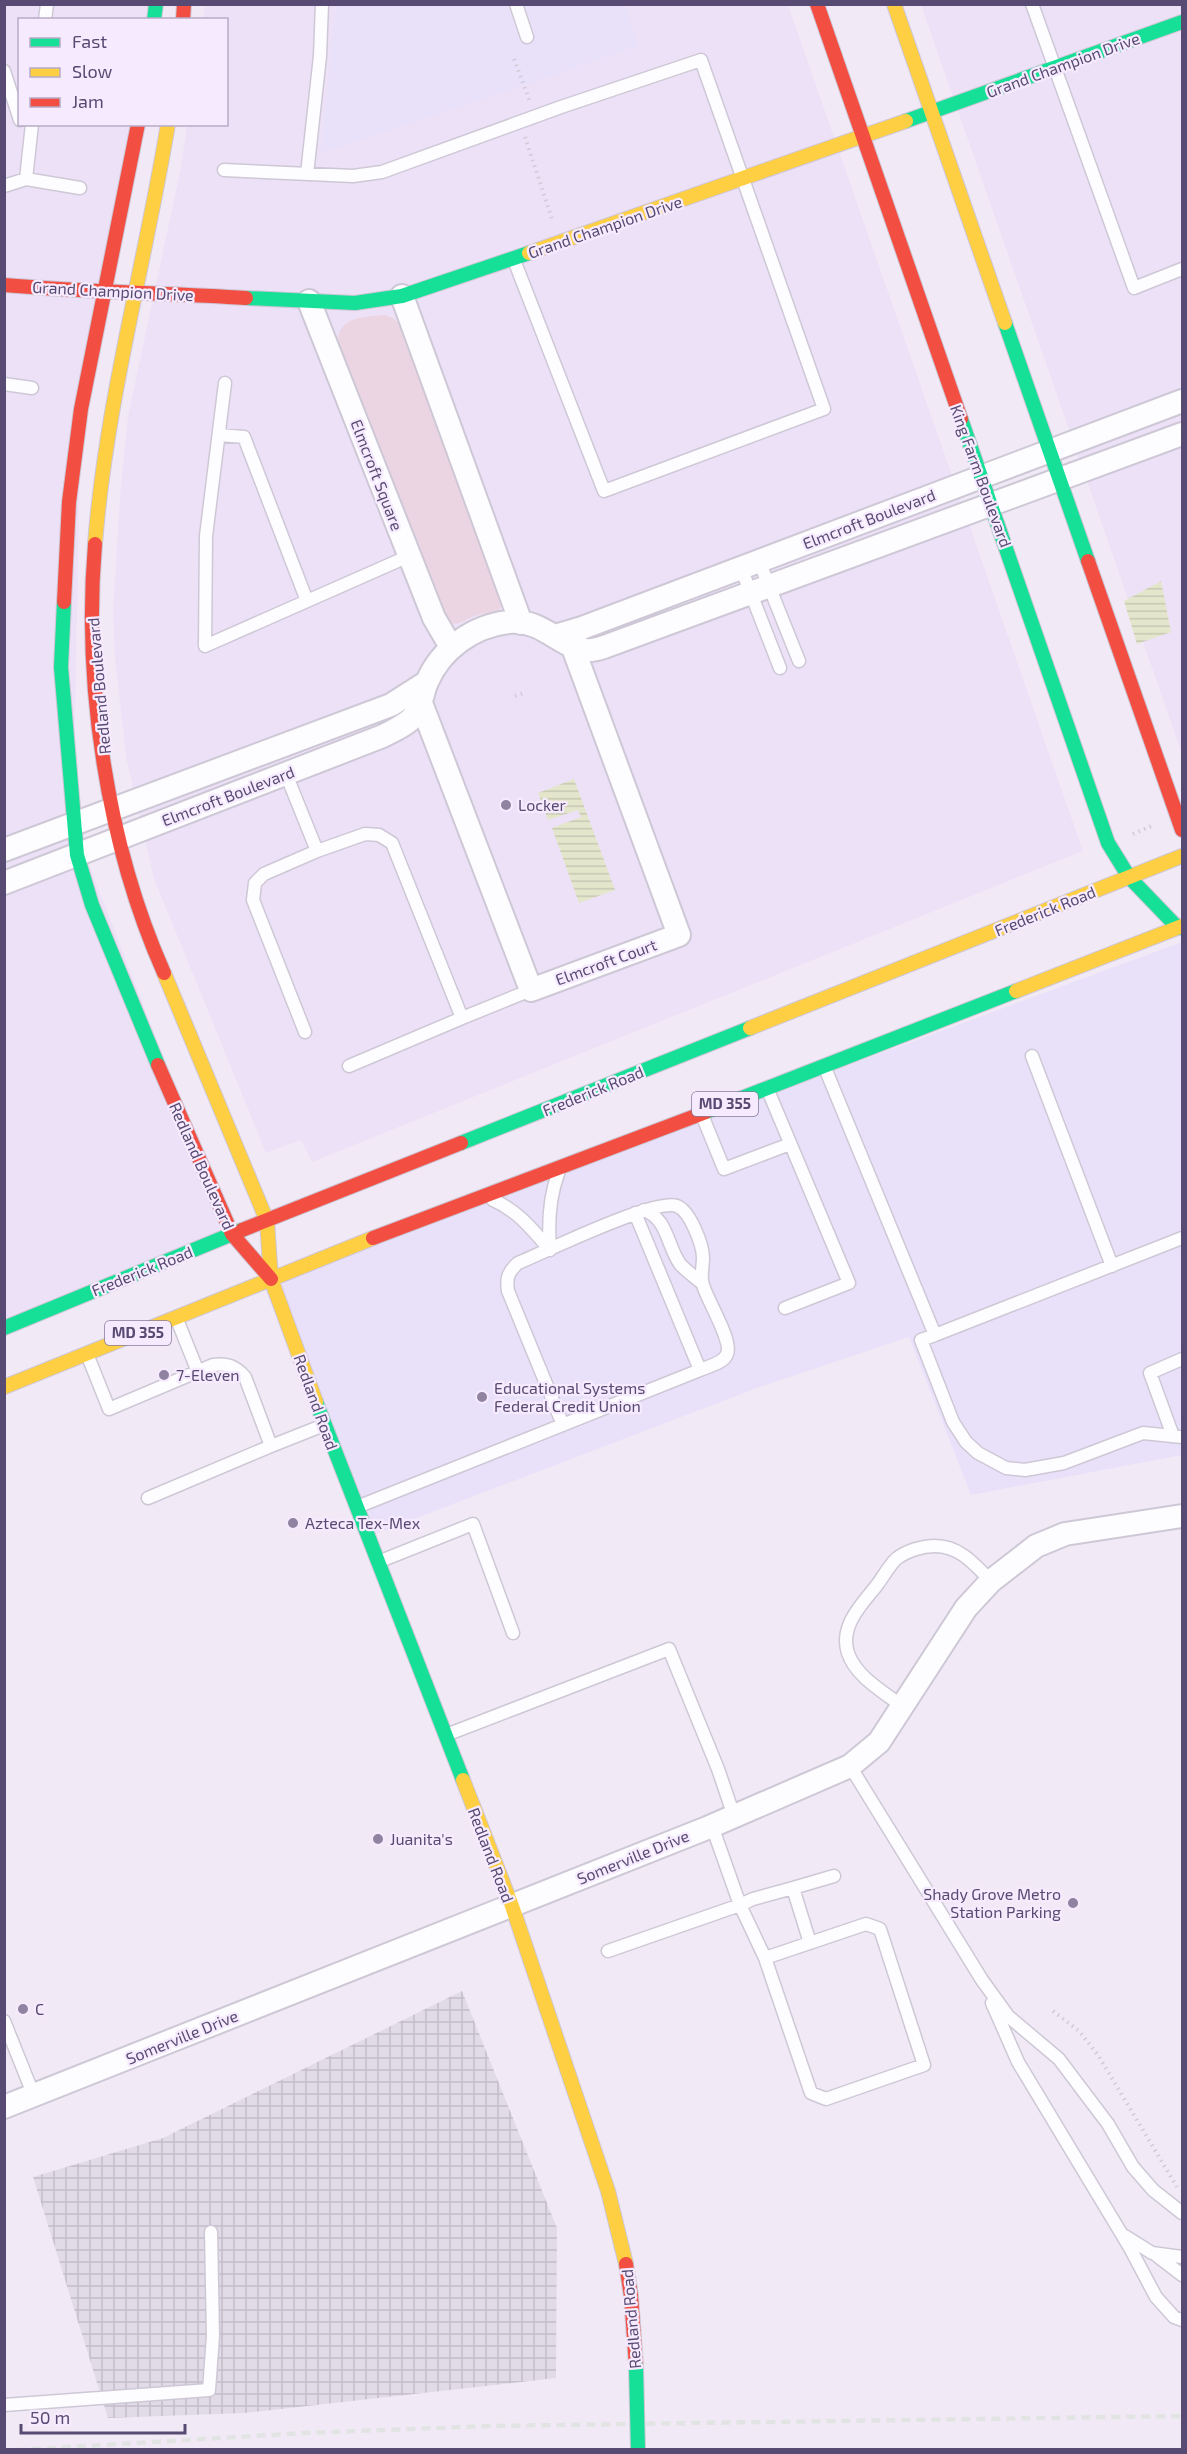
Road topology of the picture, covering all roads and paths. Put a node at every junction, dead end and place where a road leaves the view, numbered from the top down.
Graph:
1 (322, 4) edge
2 (516, 4) edge
3 (817, 4) edge
4 (894, 4) edge
5 (1032, 4) edge
6 (1182, 22) edge
7 (527, 37) dead end
8 (514, 59) dead end
9 (1055, 68) junction
10 (4, 71) edge
11 (532, 108) dead end
12 (932, 112) junction
13 (18, 114) edge
14 (22, 126) edge
15 (32, 126) edge
16 (138, 126) edge
17 (168, 126) edge
18 (524, 134) dead end
19 (862, 135) junction
20 (28, 149) junction
21 (224, 170) dead end
22 (306, 174) junction
23 (26, 178) junction
24 (742, 180) junction
25 (4, 186) edge
26 (80, 188) dead end
27 (553, 222) dead end
28 (514, 259) junction
29 (1182, 269) edge
30 (4, 285) edge
31 (106, 292) junction
32 (137, 292) junction
33 (402, 296) junction
34 (309, 300) junction
35 (225, 382) dead end
36 (4, 384) edge
37 (32, 388) dead end
38 (1182, 401) edge
39 (1182, 434) edge
40 (219, 435) junction
41 (1049, 452) junction
42 (980, 476) junction
43 (1060, 480) junction
44 (991, 504) junction
45 (409, 556) junction
46 (750, 565) junction
47 (760, 590) junction
48 (307, 601) junction
49 (521, 623) junction
50 (563, 640) junction
51 (451, 647) junction
52 (799, 661) dead end
53 (780, 668) dead end
54 (424, 693) junction
55 (524, 693) dead end
56 (515, 696) dead end
57 (286, 774) junction
58 (113, 809) junction
59 (73, 823) junction
60 (1157, 824) dead end
61 (1182, 830) edge
62 (1130, 835) dead end
63 (120, 838) junction
64 (4, 850) edge
65 (317, 851) junction
66 (78, 855) junction
67 (1182, 856) edge
68 (1129, 878) junction
69 (4, 883) edge
70 (1181, 926) edge
71 (531, 990) junction
72 (462, 1018) junction
73 (305, 1032) dead end
74 (1032, 1056) dead end
75 (823, 1064) junction
76 (349, 1066) dead end
77 (766, 1087) junction
78 (702, 1114) junction
79 (790, 1144) junction
80 (561, 1166) junction
81 (484, 1196) junction
82 (639, 1212) junction
83 (267, 1221) junction
84 (232, 1234) junction
85 (1182, 1238) edge
86 (550, 1250) junction
87 (1112, 1266) junction
88 (271, 1279) junction
89 (702, 1283) junction
90 (785, 1308) dead end
91 (176, 1317) junction
92 (4, 1328) edge
93 (935, 1335) junction
94 (87, 1353) junction
95 (1182, 1359) edge
96 (700, 1370) junction
97 (198, 1372) junction
98 (4, 1387) edge
99 (324, 1425) junction
100 (563, 1425) junction
101 (1178, 1437) edge
102 (271, 1446) junction
103 (148, 1498) dead end
104 (356, 1508) junction
105 (1182, 1516) edge
106 (377, 1563) junction
107 (991, 1581) junction
108 (513, 1633) dead end
109 (903, 1707) junction
110 (445, 1735) junction
111 (850, 1766) junction
112 (734, 1816) junction
113 (712, 1826) junction
114 (834, 1876) dead end
115 (793, 1888) junction
116 (740, 1905) junction
117 (512, 1906) junction
118 (810, 1943) junction
119 (608, 1951) dead end
120 (765, 1958) junction
121 (982, 1980) junction
122 (1053, 2011) dead end
123 (4, 2021) edge
124 (34, 2096) junction
125 (4, 2108) edge
126 (1182, 2195) edge
127 (1182, 2213) edge
128 (211, 2232) dead end
129 (1121, 2233) junction
130 (1152, 2253) junction
131 (1182, 2257) edge
132 (1182, 2275) edge
133 (1182, 2320) edge
134 (4, 2405) edge
135 (638, 2450) edge

1 - 22 lane
2 - 7 lane
3 - 19 main road, King Farm Boulevard
4 - 12 main road
5 - 9 lane
6 - 9 main road, Grand Champion Drive
8 - 11 path
9 - 12 main road, Grand Champion Drive
9 - 29 lane
10 - 13 lane
12 - 19 main road, Grand Champion Drive
12 - 41 main road
14 - 20 lane
15 - 20 lane
16 - 31 main road, Redland Boulevard
17 - 32 main road, Redland Boulevard
18 - 27 path
19 - 24 main road, Grand Champion Drive
19 - 42 main road, King Farm Boulevard
20 - 23 lane
21 - 22 lane
22 - 24 lane
23 - 25 lane
23 - 26 lane
24 - 28 main road, Grand Champion Drive
24 - 28 lane
28 - 33 main road, Grand Champion Drive
30 - 31 main road, Grand Champion Drive
31 - 32 main road, Grand Champion Drive
31 - 59 main road, Redland Boulevard
32 - 34 main road, Grand Champion Drive
32 - 58 main road, Redland Boulevard
33 - 34 main road, Grand Champion Drive
33 - 49 street
34 - 45 street, Elmcroft Square
35 - 40 lane
36 - 37 lane
38 - 41 street, Elmcroft Boulevard
39 - 43 street, Elmcroft Boulevard
40 - 48 lane
40 - 48 lane
41 - 42 street, Elmcroft Boulevard
41 - 43 main road
42 - 44 main road, King Farm Boulevard
42 - 46 street, Elmcroft Boulevard
43 - 44 street, Elmcroft Boulevard
43 - 61 main road
44 - 47 street, Elmcroft Boulevard
44 - 68 main road, King Farm Boulevard
45 - 48 lane
45 - 51 street, Elmcroft Square
46 - 47 lane
46 - 47 lane
46 - 50 street, Elmcroft Boulevard
47 - 50 street, Elmcroft Boulevard
47 - 52 lane
47 - 53 lane
49 - 50 street, Elmcroft Boulevard
49 - 51 street, Elmcroft Boulevard
50 - 71 street, Elmcroft Court
51 - 54 street, Elmcroft Boulevard
54 - 57 street, Elmcroft Boulevard
54 - 58 street, Elmcroft Boulevard
54 - 71 street
55 - 56 path
57 - 63 street, Elmcroft Boulevard
57 - 65 lane
58 - 59 street, Elmcroft Boulevard
58 - 63 main road, Redland Boulevard
59 - 64 street, Elmcroft Boulevard
59 - 66 main road, Redland Boulevard
60 - 62 path
63 - 66 street, Elmcroft Boulevard
63 - 83 main road, Redland Boulevard
65 - 72 lane
65 - 73 lane
66 - 69 street, Elmcroft Boulevard
66 - 84 main road, Redland Boulevard
67 - 68 main road, Frederick Road
68 - 70 main road, King Farm Boulevard
68 - 83 main road, Frederick Road
70 - 75 main road, MD 355
71 - 72 lane
72 - 76 lane
74 - 87 lane
75 - 77 main road, MD 355
75 - 93 lane
77 - 78 main road, MD 355
77 - 79 lane
78 - 79 lane
78 - 80 main road, MD 355
79 - 90 lane
80 - 81 main road, MD 355
80 - 86 lane
81 - 86 lane
81 - 88 main road, MD 355
82 - 86 lane
82 - 89 lane
82 - 89 lane
82 - 96 lane
83 - 84 main road, Frederick Road
83 - 88 main road, Redland Boulevard
84 - 88 main road, Redland Boulevard
84 - 92 main road, Frederick Road
85 - 87 lane
86 - 100 lane
87 - 93 lane
88 - 91 main road, MD 355
88 - 99 main road, Redland Road
89 - 96 lane
91 - 94 main road, MD 355
91 - 97 lane
93 - 101 lane
94 - 97 lane
94 - 98 main road, MD 355
95 - 101 lane
96 - 100 lane
97 - 102 lane
99 - 102 lane
99 - 104 main road, Redland Road
100 - 104 lane
102 - 103 lane
104 - 106 main road, Redland Road
105 - 107 street, Somerville Drive
106 - 108 lane
106 - 110 main road, Redland Road
107 - 109 street, Somerville Drive
107 - 109 lane
109 - 111 street, Somerville Drive
110 - 112 lane
110 - 117 main road, Redland Road
111 - 112 street, Somerville Drive
111 - 121 lane
112 - 113 street, Somerville Drive
113 - 116 lane
113 - 117 street, Somerville Drive
114 - 115 lane
115 - 116 lane
115 - 118 lane
116 - 119 lane
116 - 120 lane
117 - 124 street, Somerville Drive
117 - 135 main road, Redland Road, bridge
118 - 120 lane
118 - 120 lane
121 - 127 lane
121 - 129 lane
122 - 126 path
123 - 124 lane
124 - 125 street, Somerville Drive
128 - 134 lane
129 - 130 lane
129 - 133 lane
130 - 131 lane
130 - 132 lane

